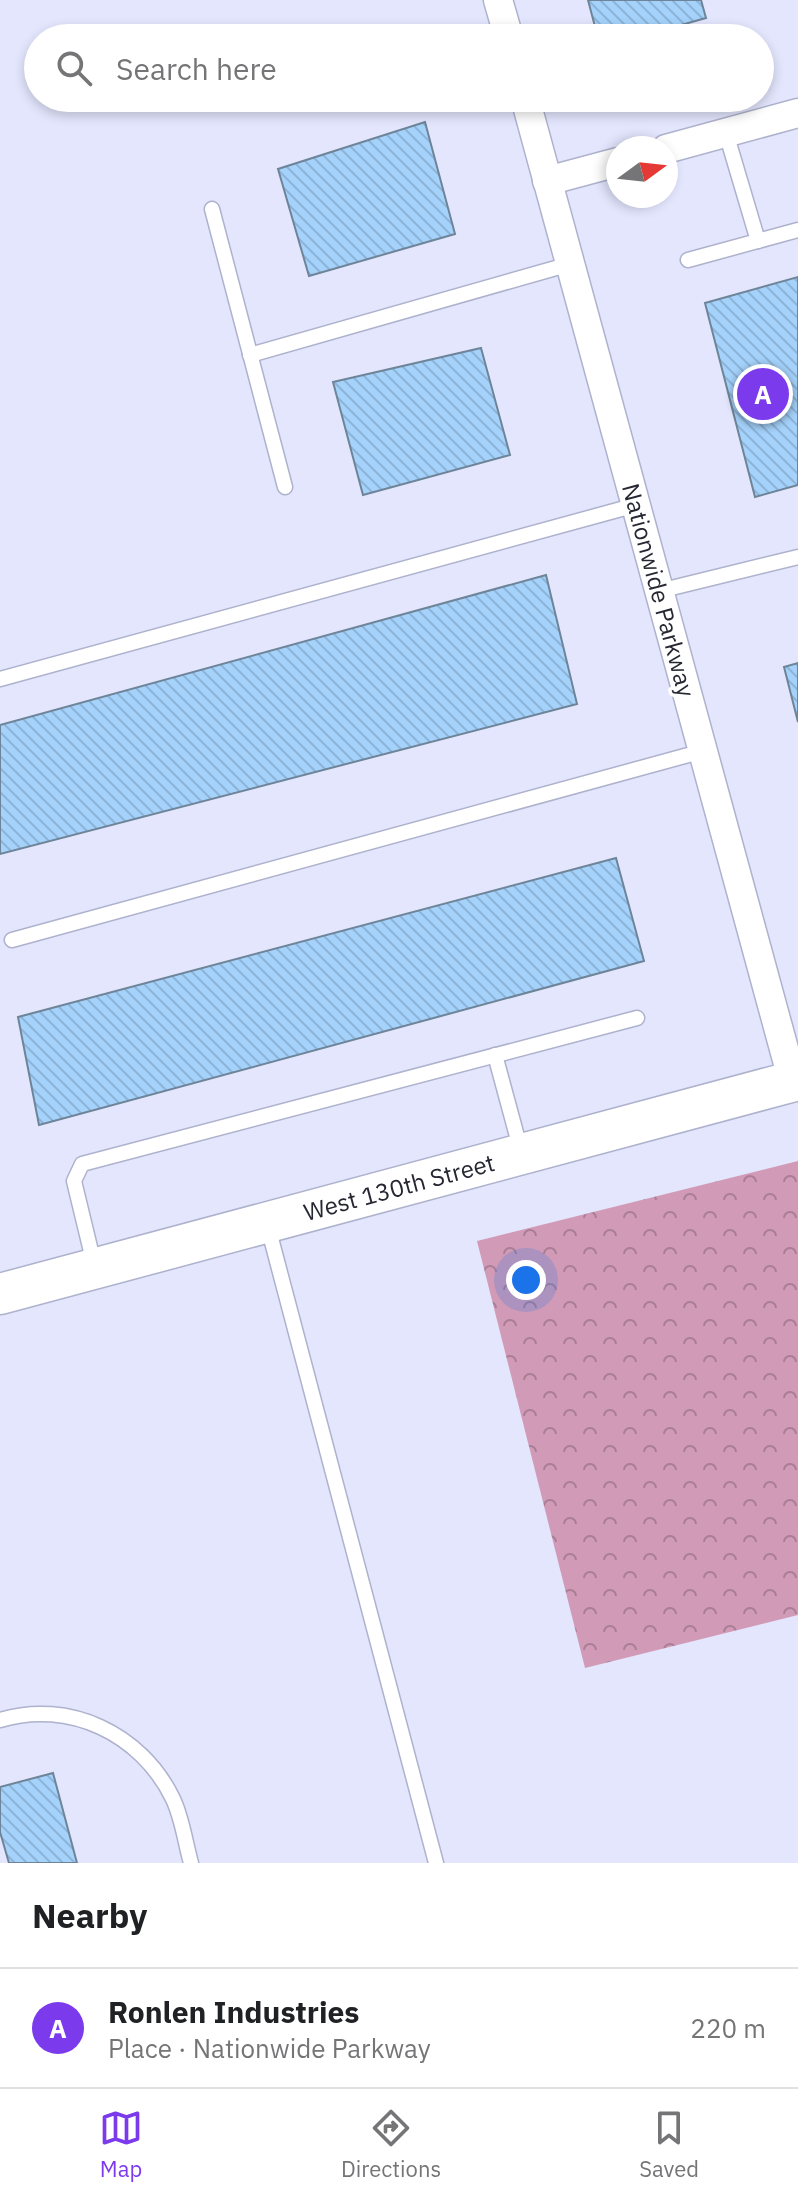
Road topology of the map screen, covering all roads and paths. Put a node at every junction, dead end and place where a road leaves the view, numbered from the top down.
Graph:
1 (498, 0) edge
2 (505, 24) edge
3 (529, 112) edge
4 (798, 113) edge
5 (726, 133) junction
6 (678, 146) edge
7 (606, 165) edge
8 (547, 181) junction
9 (212, 209) dead end
10 (798, 230) edge
11 (758, 241) junction
12 (688, 260) dead end
13 (570, 264) junction
14 (250, 355) junction
15 (285, 487) dead end
16 (636, 505) junction
17 (798, 557) edge
18 (659, 591) junction
19 (0, 679) edge
20 (703, 751) junction
21 (12, 940) dead end
22 (637, 1018) dead end
23 (495, 1055) junction
24 (795, 1081) edge
25 (522, 1154) junction
26 (266, 1222) junction
27 (96, 1268) junction
28 (0, 1294) edge
29 (0, 1720) edge
30 (191, 1863) edge
31 (436, 1863) edge

1 - 2 street
3 - 8 street, Nationwide Parkway
4 - 5 street
5 - 6 street
5 - 11 lane
7 - 8 street
8 - 13 street, Nationwide Parkway
9 - 14 lane
10 - 11 lane
11 - 12 lane
13 - 14 lane
13 - 16 street, Nationwide Parkway
14 - 15 lane
16 - 18 street, Nationwide Parkway
16 - 19 lane
17 - 18 lane
18 - 20 street, Nationwide Parkway
20 - 21 lane
20 - 24 street, Nationwide Parkway
22 - 23 lane
23 - 25 lane
23 - 27 lane
24 - 25 main road, West 130th Street
25 - 26 main road, West 130th Street
26 - 27 main road, West 130th Street
26 - 31 lane
27 - 28 main road, West 130th Street
29 - 30 lane

